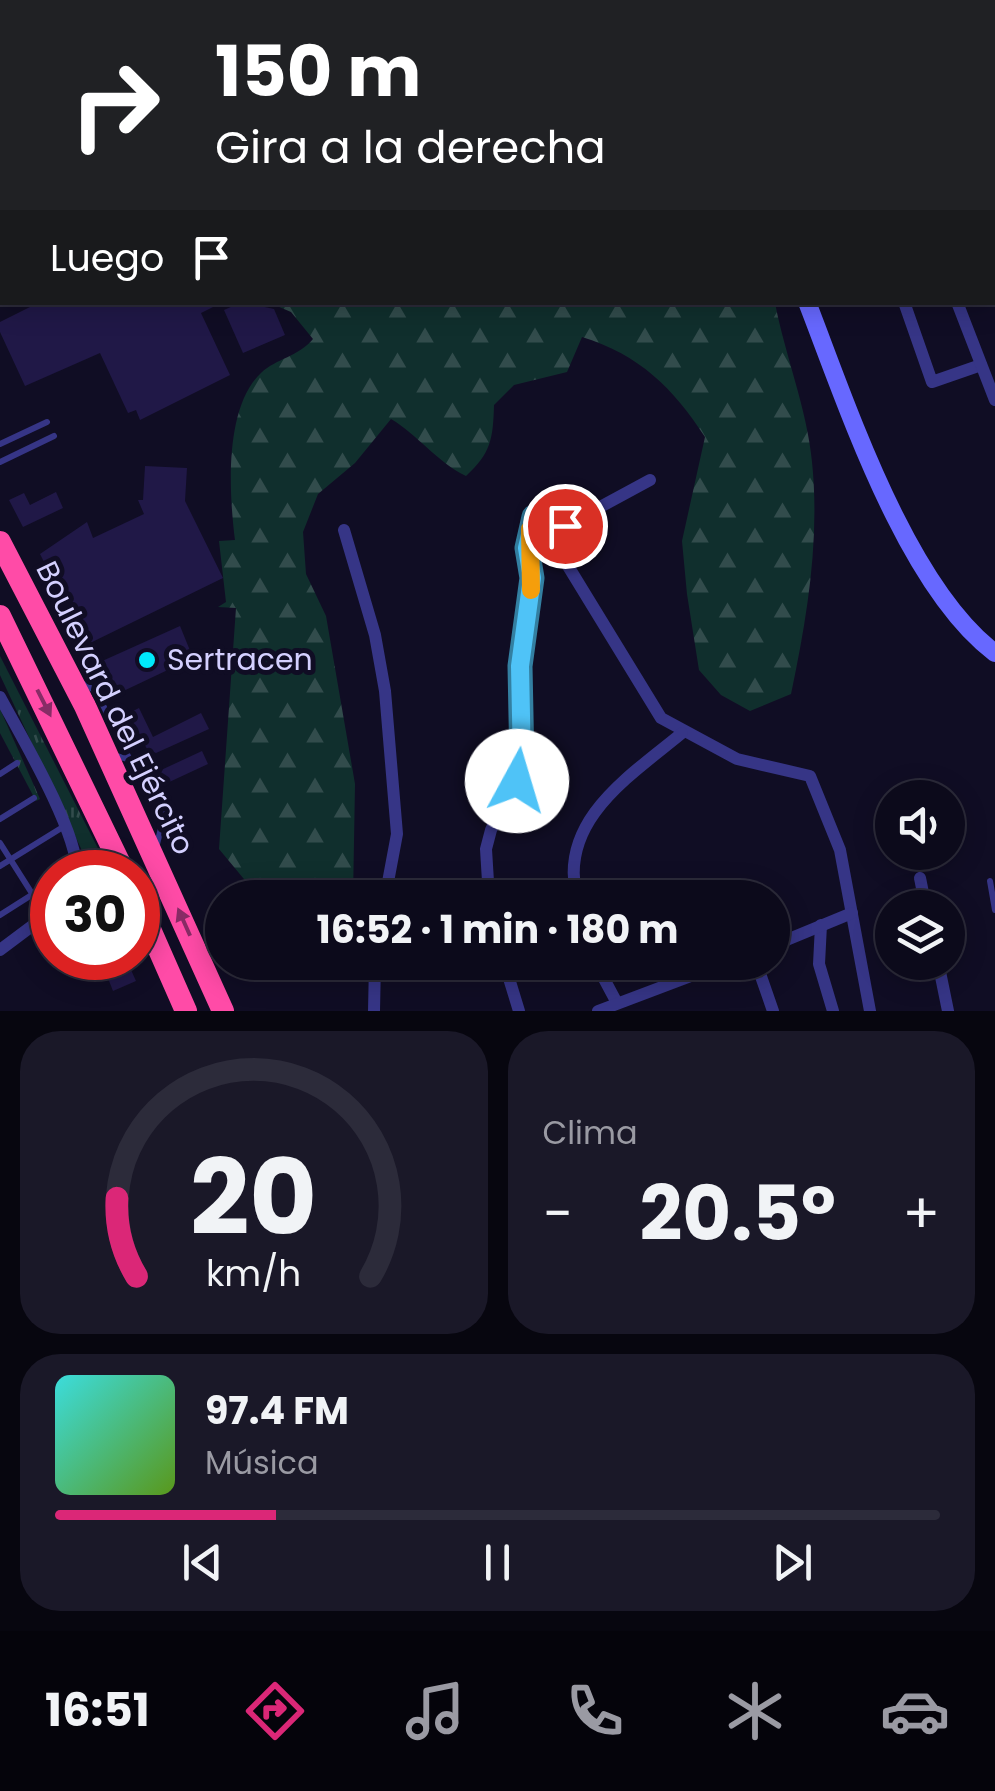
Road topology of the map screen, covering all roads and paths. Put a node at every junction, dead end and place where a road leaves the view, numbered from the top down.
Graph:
1 (808, 305) edge
2 (905, 305) edge
3 (958, 305) edge
4 (981, 365) junction
5 (995, 400) edge
6 (47, 422) dead end
7 (54, 436) dead end
8 (0, 444) edge
9 (0, 462) edge
10 (650, 480) dead end
11 (565, 526) junction
12 (344, 530) dead end
13 (0, 542) edge
14 (0, 616) edge
15 (995, 653) edge
16 (73, 681) junction
17 (0, 697) edge
18 (120, 706) dead end
19 (107, 713) junction
20 (682, 733) junction
21 (119, 757) junction
22 (17, 763) dead end
23 (0, 774) edge
24 (34, 798) dead end
25 (0, 819) edge
26 (63, 827) junction
27 (0, 843) edge
28 (69, 850) edge
29 (113, 850) edge
30 (152, 850) edge
31 (155, 850) edge
32 (10, 860) junction
33 (0, 866) edge
34 (160, 869) edge
35 (920, 878) dead end
36 (388, 880) edge
37 (488, 880) edge
38 (573, 880) edge
39 (990, 881) dead end
40 (30, 890) edge
41 (922, 890) edge
42 (30, 896) edge
43 (995, 910) edge
44 (852, 914) junction
45 (0, 915) edge
46 (821, 925) junction
47 (30, 928) edge
48 (790, 938) edge
49 (0, 950) edge
50 (160, 952) edge
51 (375, 980) edge
52 (510, 980) edge
53 (604, 980) edge
54 (680, 980) edge
55 (762, 980) edge
56 (942, 980) edge
57 (617, 1004) junction
58 (186, 1011) edge
59 (223, 1011) edge
60 (374, 1011) edge
61 (519, 1011) edge
62 (598, 1011) edge
63 (773, 1011) edge
64 (833, 1011) edge
65 (870, 1011) edge
66 (948, 1011) edge

1 - 15 main road
2 - 4 street
3 - 4 street
4 - 5 street
6 - 8 lane
7 - 9 lane
10 - 11 street
11 - 20 street
11 - 37 street
12 - 36 street
13 - 16 highway, Boulevard del Ejército
14 -> 29 highway, Boulevard del Ejército
16 - 19 lane
16 - 21 highway, Boulevard del Ejército
17 - 26 street
18 - 19 lane
19 - 21 lane
20 - 38 street
20 - 44 street
21 - 30 highway, Boulevard del Ejército
21 - 31 lane
22 - 23 lane
24 - 25 lane
26 - 28 street
26 - 32 lane
27 - 32 lane
32 - 33 lane
32 - 40 lane
59 -> 34 highway, Boulevard del Ejército
35 - 41 street
39 - 43 lane
42 - 45 lane
44 - 46 street
44 - 65 street
46 - 48 street
46 - 64 street
47 - 49 street
50 - 58 highway
51 - 60 street
52 - 61 street
53 - 57 street
54 - 57 street
55 - 63 street
56 - 66 street
57 - 62 street

